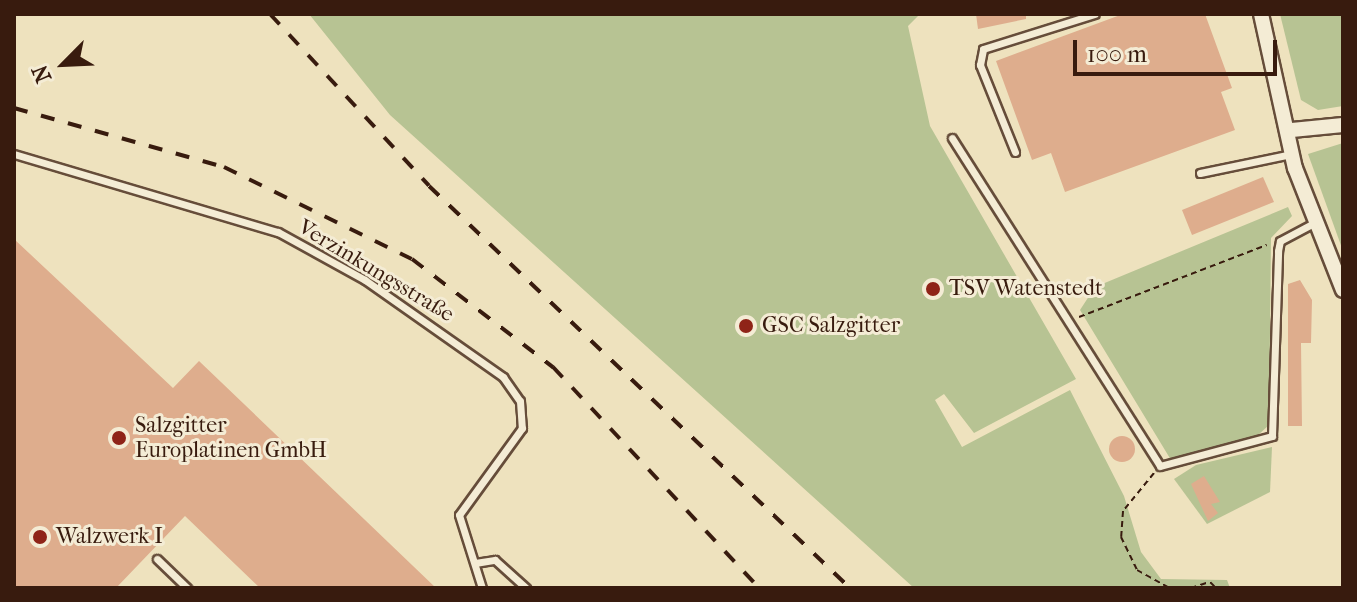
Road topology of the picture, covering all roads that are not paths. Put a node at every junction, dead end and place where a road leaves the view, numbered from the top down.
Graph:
1 (1095, 14) edge
2 (1261, 14) edge
3 (1343, 125) edge
4 (1292, 130) junction
5 (952, 138) dead end
6 (1015, 152) dead end
7 (14, 154) edge
8 (1294, 154) junction
9 (1200, 173) dead end
10 (1315, 222) junction
11 (1343, 290) edge
12 (157, 559) dead end
13 (475, 563) junction
14 (187, 588) edge
15 (482, 588) edge
16 (526, 588) edge

1 - 6 lane
2 - 4 street
3 - 4 street
4 - 8 street
5 - 10 lane
7 - 13 lane, Verzinkungsstraße
8 - 9 lane
8 - 10 street
10 - 11 street
12 - 14 lane
13 - 15 lane, Verzinkungsstraße
13 - 16 lane

